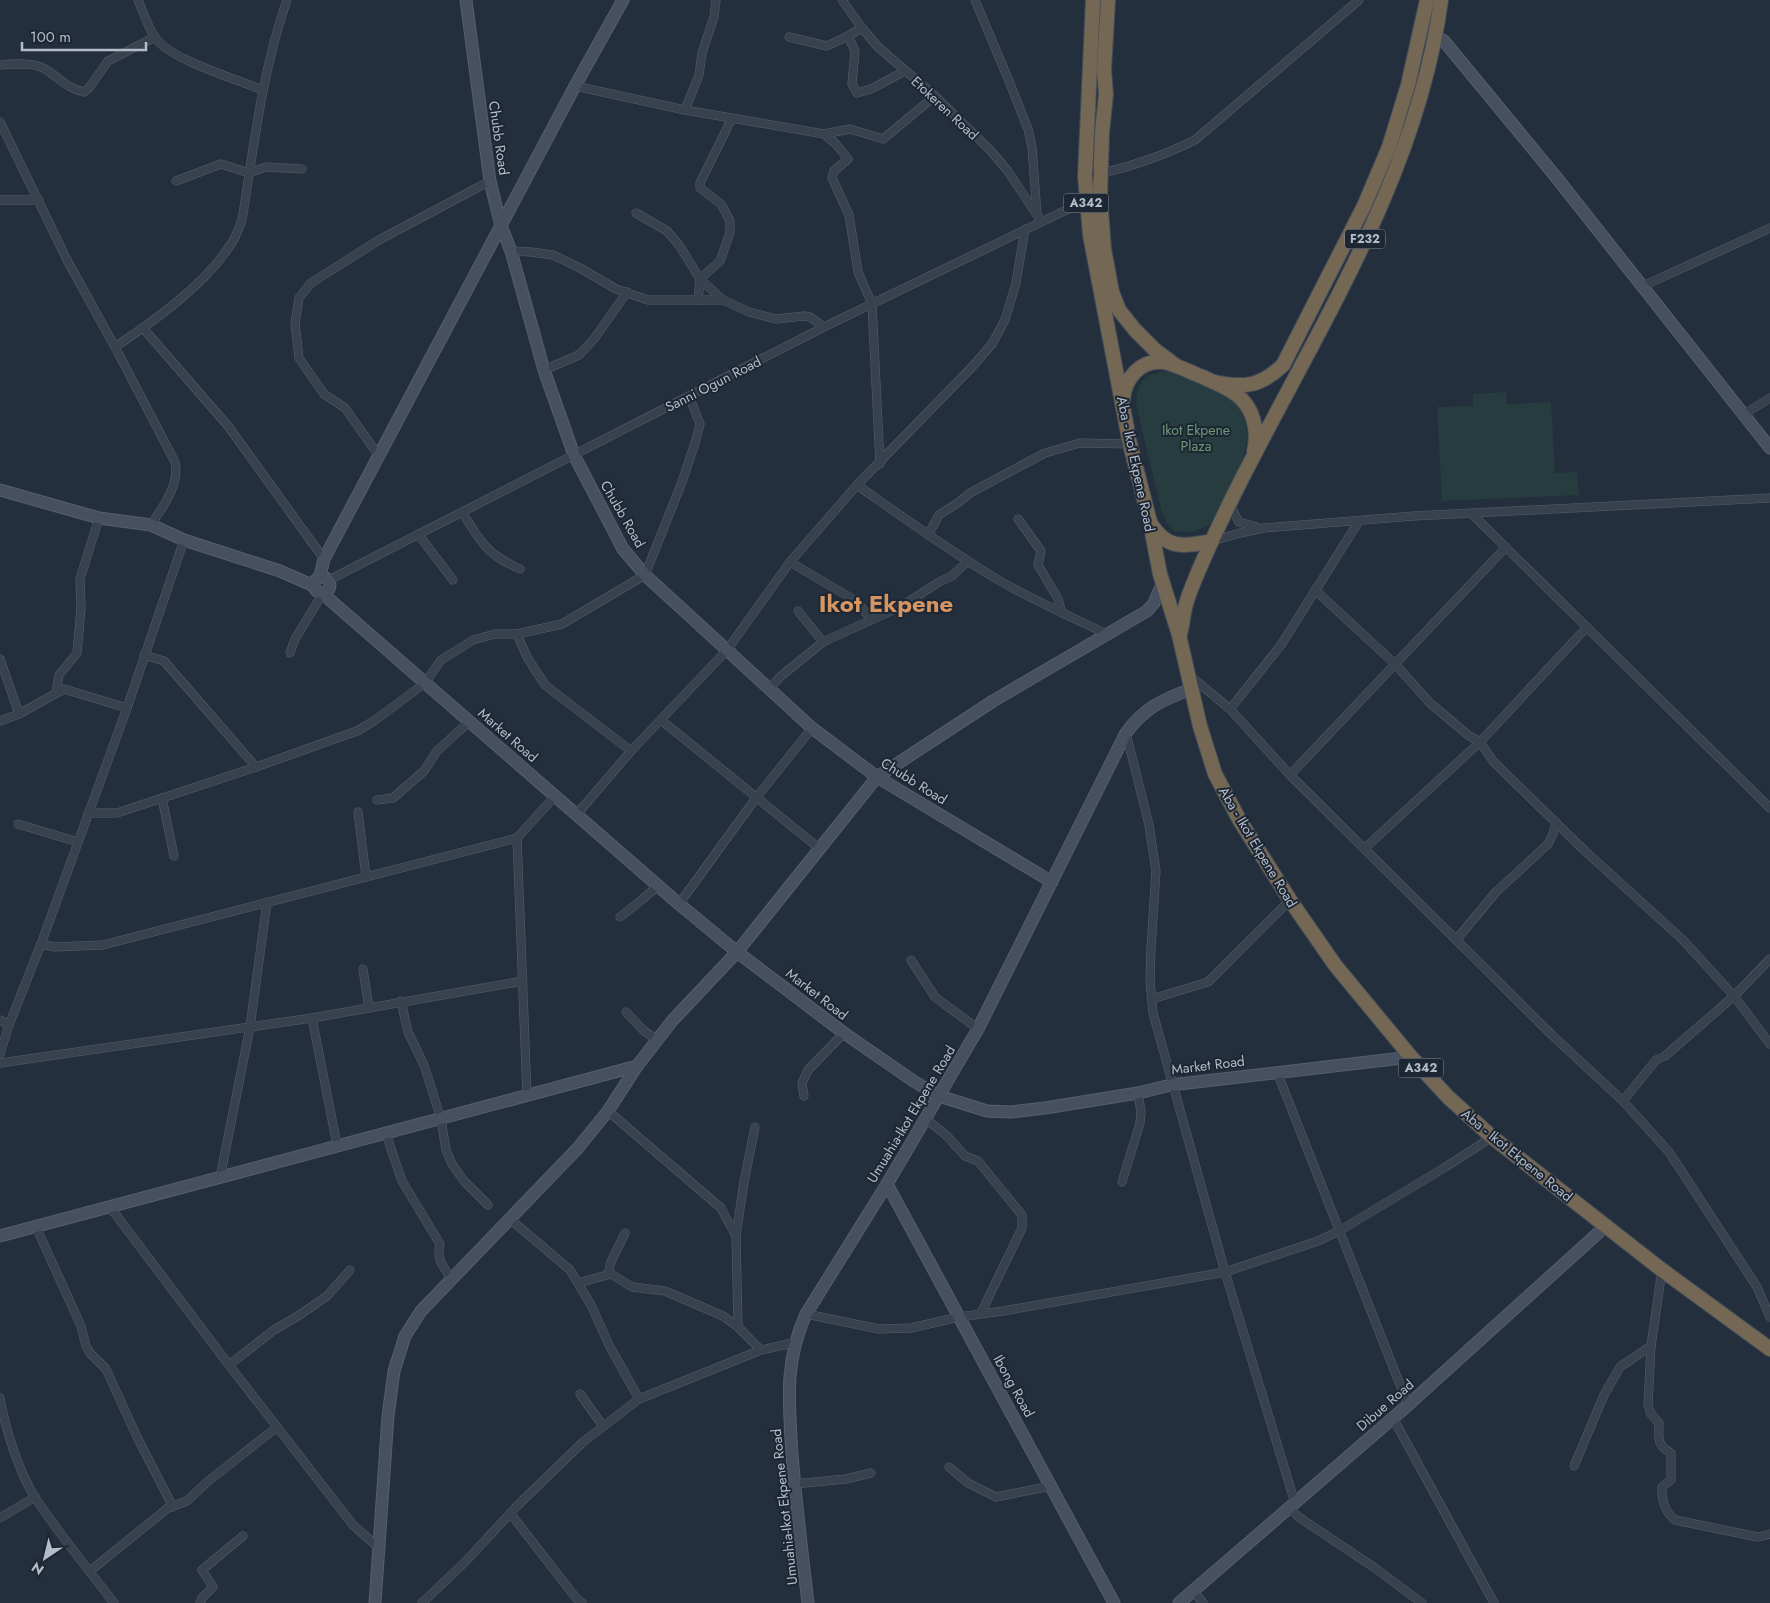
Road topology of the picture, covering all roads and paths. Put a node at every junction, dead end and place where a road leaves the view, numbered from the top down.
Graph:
1 (138, 0) edge
2 (287, 0) edge
3 (466, 0) edge
4 (623, 0) edge
5 (716, 0) edge
6 (842, 0) edge
7 (975, 0) edge
8 (1093, 0) edge
9 (1108, 0) edge
10 (1359, 0) edge
11 (1427, 0) edge
12 (1441, 0) edge
13 (862, 28) junction
14 (848, 36) junction
15 (1435, 36) junction
16 (155, 37) junction
17 (789, 37) dead end
18 (0, 65) edge
19 (905, 71) junction
20 (575, 86) junction
21 (262, 90) junction
22 (935, 96) junction
23 (685, 110) junction
24 (732, 118) junction
25 (0, 122) edge
26 (824, 134) junction
27 (302, 169) dead end
28 (249, 173) junction
29 (1100, 174) junction
30 (1085, 176) junction
31 (176, 181) dead end
32 (490, 181) junction
33 (1100, 197) junction
34 (1086, 199) junction
35 (0, 200) edge
36 (39, 200) junction
37 (636, 213) dead end
38 (1039, 218) junction
39 (501, 226) junction
40 (1770, 228) edge
41 (1025, 229) junction
42 (510, 251) junction
43 (700, 280) junction
44 (1643, 286) junction
45 (627, 292) junction
46 (698, 300) junction
47 (724, 300) junction
48 (872, 304) junction
49 (143, 328) junction
50 (824, 328) junction
51 (115, 346) junction
52 (1175, 365) junction
53 (544, 370) junction
54 (1214, 382) junction
55 (689, 396) junction
56 (1770, 398) edge
57 (1123, 403) junction
58 (1743, 415) junction
59 (1130, 444) junction
60 (1770, 448) edge
61 (574, 455) junction
62 (379, 456) junction
63 (1251, 463) junction
64 (880, 464) junction
65 (857, 485) junction
66 (0, 490) edge
67 (1770, 498) edge
68 (1230, 504) junction
69 (462, 512) junction
70 (1472, 514) junction
71 (99, 518) junction
72 (1018, 519) dead end
73 (1359, 521) junction
74 (1150, 522) junction
75 (151, 525) junction
76 (1264, 528) junction
77 (418, 534) junction
78 (928, 535) junction
79 (184, 540) junction
80 (1212, 541) junction
81 (1506, 547) junction
82 (324, 559) junction
83 (968, 561) junction
84 (790, 562) junction
85 (520, 569) dead end
86 (645, 574) junction
87 (453, 580) dead end
88 (321, 584) junction
89 (1162, 584) junction
90 (1315, 590) junction
91 (798, 611) dead end
92 (1062, 613) junction
93 (872, 619) junction
94 (1587, 627) junction
95 (517, 634) junction
96 (1107, 634) junction
97 (1179, 635) junction
98 (823, 642) junction
99 (727, 650) junction
100 (290, 652) dead end
101 (144, 655) junction
102 (0, 659) edge
103 (1394, 664) junction
104 (1189, 674) junction
105 (425, 683) junction
106 (769, 689) junction
107 (1191, 689) junction
108 (56, 692) junction
109 (126, 708) junction
110 (1230, 709) junction
111 (19, 714) junction
112 (661, 720) junction
113 (0, 721) edge
114 (470, 721) junction
115 (812, 728) junction
116 (1126, 733) junction
117 (1480, 742) junction
118 (631, 751) junction
119 (256, 767) junction
120 (1290, 775) junction
121 (877, 777) junction
122 (556, 796) junction
123 (162, 798) junction
124 (756, 798) junction
125 (377, 800) dead end
126 (1770, 808) edge
127 (358, 812) dead end
128 (88, 813) junction
129 (577, 814) junction
130 (1556, 822) junction
131 (18, 824) dead end
132 (517, 838) junction
133 (78, 842) junction
134 (820, 849) junction
135 (1364, 849) junction
136 (174, 856) dead end
137 (366, 876) junction
138 (1052, 882) junction
139 (658, 886) junction
140 (1290, 900) junction
141 (267, 902) junction
142 (679, 904) junction
143 (620, 917) dead end
144 (1456, 940) junction
145 (41, 944) junction
146 (736, 952) junction
147 (1770, 959) edge
148 (911, 960) dead end
149 (363, 969) dead end
150 (523, 981) junction
151 (1734, 996) junction
152 (1152, 999) junction
153 (401, 1001) junction
154 (369, 1008) junction
155 (626, 1012) dead end
156 (312, 1018) junction
157 (0, 1020) edge
158 (9, 1025) junction
159 (250, 1027) junction
160 (978, 1028) junction
161 (844, 1034) junction
162 (657, 1040) junction
163 (1770, 1044) edge
164 (0, 1054) edge
165 (1411, 1057) junction
166 (0, 1063) edge
167 (637, 1066) junction
168 (1277, 1072) junction
169 (1171, 1085) junction
170 (1138, 1093) junction
171 (526, 1096) junction
172 (804, 1096) dead end
173 (938, 1096) junction
174 (1623, 1101) junction
175 (608, 1111) junction
176 (925, 1118) junction
177 (441, 1119) junction
178 (755, 1126) dead end
179 (386, 1134) junction
180 (1492, 1137) junction
181 (337, 1145) junction
182 (220, 1178) junction
183 (1122, 1182) dead end
184 (887, 1184) junction
185 (488, 1205) dead end
186 (110, 1207) junction
187 (740, 1215) junction
188 (727, 1218) junction
189 (510, 1219) junction
190 (1606, 1226) junction
191 (36, 1227) junction
192 (1339, 1231) junction
193 (626, 1233) dead end
194 (0, 1236) edge
195 (736, 1236) junction
196 (350, 1270) dead end
197 (1662, 1270) junction
198 (1224, 1272) junction
199 (611, 1274) junction
200 (452, 1279) junction
201 (578, 1283) junction
202 (806, 1314) junction
203 (981, 1314) junction
204 (959, 1317) junction
205 (1770, 1317) edge
206 (738, 1327) junction
207 (796, 1342) junction
208 (1768, 1345) edge
209 (1651, 1346) junction
210 (760, 1350) junction
211 (229, 1365) junction
212 (580, 1394) dead end
213 (0, 1398) edge
214 (639, 1399) junction
215 (1408, 1405) junction
216 (1393, 1418) junction
217 (603, 1426) junction
218 (277, 1427) junction
219 (1574, 1466) dead end
220 (949, 1467) dead end
221 (871, 1473) dead end
222 (794, 1484) junction
223 (1051, 1486) junction
224 (35, 1497) junction
225 (1292, 1505) junction
226 (173, 1507) junction
227 (510, 1513) junction
228 (0, 1518) edge
229 (1770, 1534) edge
230 (243, 1536) dead end
231 (378, 1547) junction
232 (90, 1571) junction
233 (1193, 1591) junction
234 (114, 1603) edge
235 (200, 1603) edge
236 (376, 1603) edge
237 (422, 1603) edge
238 (582, 1603) edge
239 (808, 1603) edge
240 (1114, 1603) edge
241 (1179, 1603) edge
242 (1203, 1603) edge
243 (1422, 1603) edge
244 (1494, 1603) edge

1 - 16 street
2 - 21 street
3 - 32 main road, Chubb Road
4 - 20 main road
5 - 23 street
6 - 13 street, Etokeren Road
7 - 38 street
8 - 30 highway, Aba - Ikot Ekpene Road / A342
9 - 29 highway, A342
10 - 29 street
11 - 54 highway, F232
12 - 15 highway, F232
13 - 14 street
13 - 19 street, Etokeren Road
14 - 17 street
14 - 19 street
15 - 44 main road
15 - 63 highway, F232
16 - 18 street
16 - 21 street
19 - 22 street, Etokeren Road
20 - 23 street
20 - 39 main road
21 - 28 street
22 - 26 street
22 - 38 street, Etokeren Road
23 - 24 street
24 - 26 street
24 - 43 street
25 - 36 street
26 - 48 street
27 - 28 street
28 - 31 street
28 - 49 street
29 - 30 street
29 - 33 highway, A342
30 - 34 highway, Aba - Ikot Ekpene Road / A342
32 - 39 main road, Chubb Road
32 - 62 street
33 - 34 street, Sanni Ogun Road
33 - 52 highway, A342
34 - 38 street, Sanni Ogun Road
34 - 57 highway, Aba - Ikot Ekpene Road / A342
35 - 36 street
36 - 51 street
37 - 43 street
38 - 41 street, Sanni Ogun Road
39 - 42 main road, Chubb Road
39 - 62 main road
40 - 44 street
41 - 48 street, Sanni Ogun Road
41 - 64 street
42 - 45 street
42 - 53 main road, Chubb Road
43 - 46 street
43 - 47 street
44 - 58 main road
45 - 46 street
45 - 53 street
46 - 47 street
47 - 50 street
48 - 50 street, Sanni Ogun Road
48 - 64 street
49 - 51 street
49 - 82 street
50 - 55 street, Sanni Ogun Road
51 - 75 street
52 - 54 highway, F232
52 - 57 highway, F232
53 - 61 main road, Chubb Road
54 - 63 highway
55 - 61 street, Sanni Ogun Road
55 - 86 street
56 - 58 street
57 - 59 highway, Aba - Ikot Ekpene Road / A342
58 - 60 main road
59 - 74 highway, Aba - Ikot Ekpene Road / A342
59 - 78 street
61 - 69 street, Sanni Ogun Road
61 - 86 main road, Chubb Road
62 - 82 main road
63 - 68 highway, F232
64 - 65 street
65 - 78 street
65 - 84 street
66 - 71 main road, Market Road
67 - 70 street
68 - 76 street
68 - 80 highway, F232
69 - 77 street, Sanni Ogun Road
69 - 85 street
70 - 73 street
70 - 81 street
71 - 75 main road, Market Road
71 - 108 street
72 - 92 street
73 - 76 street
73 - 90 street
74 - 80 highway
74 - 89 highway, Aba - Ikot Ekpene Road / A342
75 - 79 main road, Market Road
76 - 80 street
77 - 87 street
77 - 88 street, Sanni Ogun Road
78 - 83 street
79 - 88 main road, Market Road
79 - 101 street
80 - 97 highway, F232
81 - 94 street
81 - 103 street
82 - 88 main road
83 - 92 street
83 - 93 street
84 - 93 street
84 - 99 street
86 - 95 street
86 - 99 main road, Chubb Road
88 - 100 street
88 - 105 main road, Market Road
89 - 96 main road
89 - 97 highway, Aba - Ikot Ekpene Road / A342
90 - 103 street
90 - 110 street
91 - 98 street
92 - 96 street
93 - 98 street
94 - 117 street
94 - 126 street
95 - 105 street
95 - 118 street
96 - 121 main road
97 - 104 highway, Aba - Ikot Ekpene Road / A342
98 - 106 street
99 - 106 main road, Chubb Road
99 - 112 street
101 - 109 street
101 - 119 street
102 - 111 street
103 - 117 street
103 - 120 street
104 - 107 highway, Aba - Ikot Ekpene Road / A342
104 - 110 street
105 - 114 main road, Market Road
105 - 119 street
106 - 115 main road, Chubb Road
107 - 116 main road, Umuahia-Ikot Ekpene Road
107 - 140 highway, Aba - Ikot Ekpene Road / A342
108 - 109 street
108 - 111 street
109 - 128 street
110 - 120 street
111 - 113 street
112 - 118 street
112 - 124 street
114 - 122 main road, Market Road
114 - 125 street
115 - 121 main road, Chubb Road
115 - 124 street
116 - 138 main road, Umuahia-Ikot Ekpene Road
116 - 152 street
117 - 130 street
117 - 135 street
118 - 129 street
119 - 123 street
120 - 135 street
121 - 134 main road
121 - 138 main road, Chubb Road
122 - 129 main road, Market Road
122 - 132 street
123 - 128 street
123 - 136 street
124 - 134 street
124 - 142 street
127 - 137 street
128 - 133 street
129 - 139 main road, Market Road
130 - 144 street
130 - 151 street
131 - 133 street
132 - 137 street
132 - 150 street
133 - 145 street
134 - 146 main road
135 - 144 street
137 - 141 street
138 - 160 main road, Umuahia-Ikot Ekpene Road
139 - 142 main road, Market Road
139 - 143 street
140 - 152 street
140 - 165 highway, Aba - Ikot Ekpene Road / A342
141 - 145 street
141 - 159 street
142 - 146 main road, Market Road
144 - 174 street
145 - 158 street
146 - 161 main road, Market Road
146 - 162 main road
147 - 151 street
148 - 160 street
149 - 154 street
150 - 153 street
150 - 171 street
151 - 163 street
151 - 174 street
152 - 169 street
153 - 154 street
153 - 177 street
154 - 156 street
155 - 162 street
156 - 159 street
156 - 181 street
157 - 158 street
158 - 164 street
159 - 166 street
159 - 182 street
160 - 173 main road, Umuahia-Ikot Ekpene Road
161 - 172 street
161 - 173 main road, Market Road
162 - 167 main road
165 - 168 main road, Market Road
165 - 180 highway, Aba - Ikot Ekpene Road / A342
167 - 171 main road
167 - 175 main road
168 - 169 main road, Market Road
168 - 192 street
169 - 170 main road, Market Road
169 - 198 street
170 - 173 main road, Market Road
170 - 183 street
171 - 177 main road
173 - 176 main road, Umuahia-Ikot Ekpene Road
174 - 205 street
175 - 188 street
175 - 189 main road
176 - 184 main road, Umuahia-Ikot Ekpene Road
176 - 203 street
177 - 179 main road
177 - 185 street
178 - 187 street
179 - 181 main road
179 - 200 street
180 - 190 highway, Aba - Ikot Ekpene Road / A342
180 - 192 street
181 - 182 main road
182 - 186 main road
184 - 202 main road, Umuahia-Ikot Ekpene Road
184 - 204 main road, Ibong Road
186 - 191 main road
186 - 211 street
187 - 188 street
187 - 195 street
188 - 195 street
189 - 200 main road
189 - 201 street
190 - 197 highway, Aba - Ikot Ekpene Road / A342
190 - 215 main road, Dibue Road
191 - 194 main road
191 - 226 street
192 - 198 street
192 - 215 street
193 - 199 street
195 - 206 street
196 - 211 street
197 - 208 highway, Aba - Ikot Ekpene Road / A342
197 - 209 street
198 - 203 street
198 - 225 street
199 - 201 street
199 - 206 street
200 - 231 main road
201 - 214 street
202 - 204 street
202 - 207 main road, Umuahia-Ikot Ekpene Road
203 - 204 street
204 - 223 main road, Ibong Road
206 - 210 street
207 - 210 street
207 - 222 main road, Umuahia-Ikot Ekpene Road
209 - 219 street
209 - 229 street
210 - 214 street
211 - 218 street
212 - 217 street
213 - 224 street
214 - 217 street
215 - 216 main road, Dibue Road
216 - 225 main road, Dibue Road
216 - 244 street
217 - 227 street
218 - 226 street
218 - 231 street
220 - 223 street
221 - 222 street
222 - 239 main road, Umuahia-Ikot Ekpene Road
223 - 240 main road, Ibong Road
224 - 228 street
224 - 232 street
225 - 233 main road, Dibue Road
225 - 243 street
226 - 232 street
227 - 237 street
227 - 238 street
230 - 235 street
231 - 236 main road
232 - 234 street
233 - 241 main road, Dibue Road
233 - 242 street

